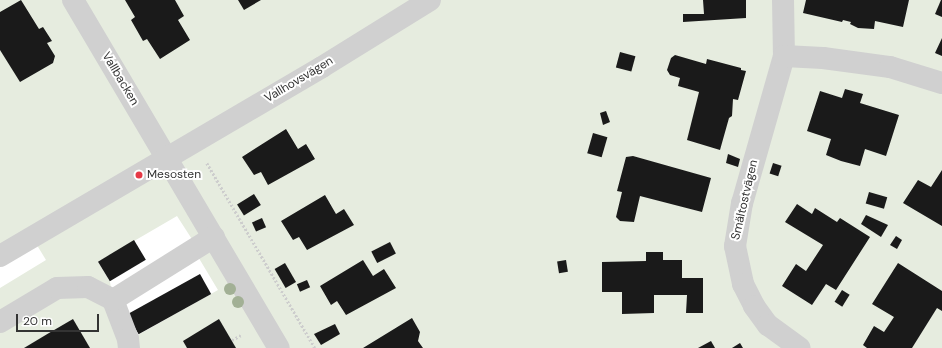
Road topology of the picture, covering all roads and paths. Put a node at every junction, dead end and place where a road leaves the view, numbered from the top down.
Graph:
1 (73, 0) edge
2 (430, 0) edge
3 (783, 0) edge
4 (784, 56) junction
5 (942, 83) edge
6 (195, 142) junction
7 (168, 158) junction
8 (214, 237) junction
9 (0, 256) edge
10 (113, 300) junction
11 (0, 322) edge
12 (237, 337) dead end
13 (232, 340) dead end
14 (129, 348) edge
15 (279, 348) edge
16 (315, 348) edge
17 (800, 348) edge

1 - 7 street, Vallbacken
2 - 6 street, Vallhovsvägen
3 - 4 street, Smältostvägen
4 - 5 street
4 - 17 street, Smältostvägen
6 - 7 street, Vallhovsvägen
6 - 16 path
7 - 8 street
7 - 9 street, Vallhovsvägen
8 - 10 street
8 - 15 street
10 - 11 street
10 - 14 street
12 - 13 path

